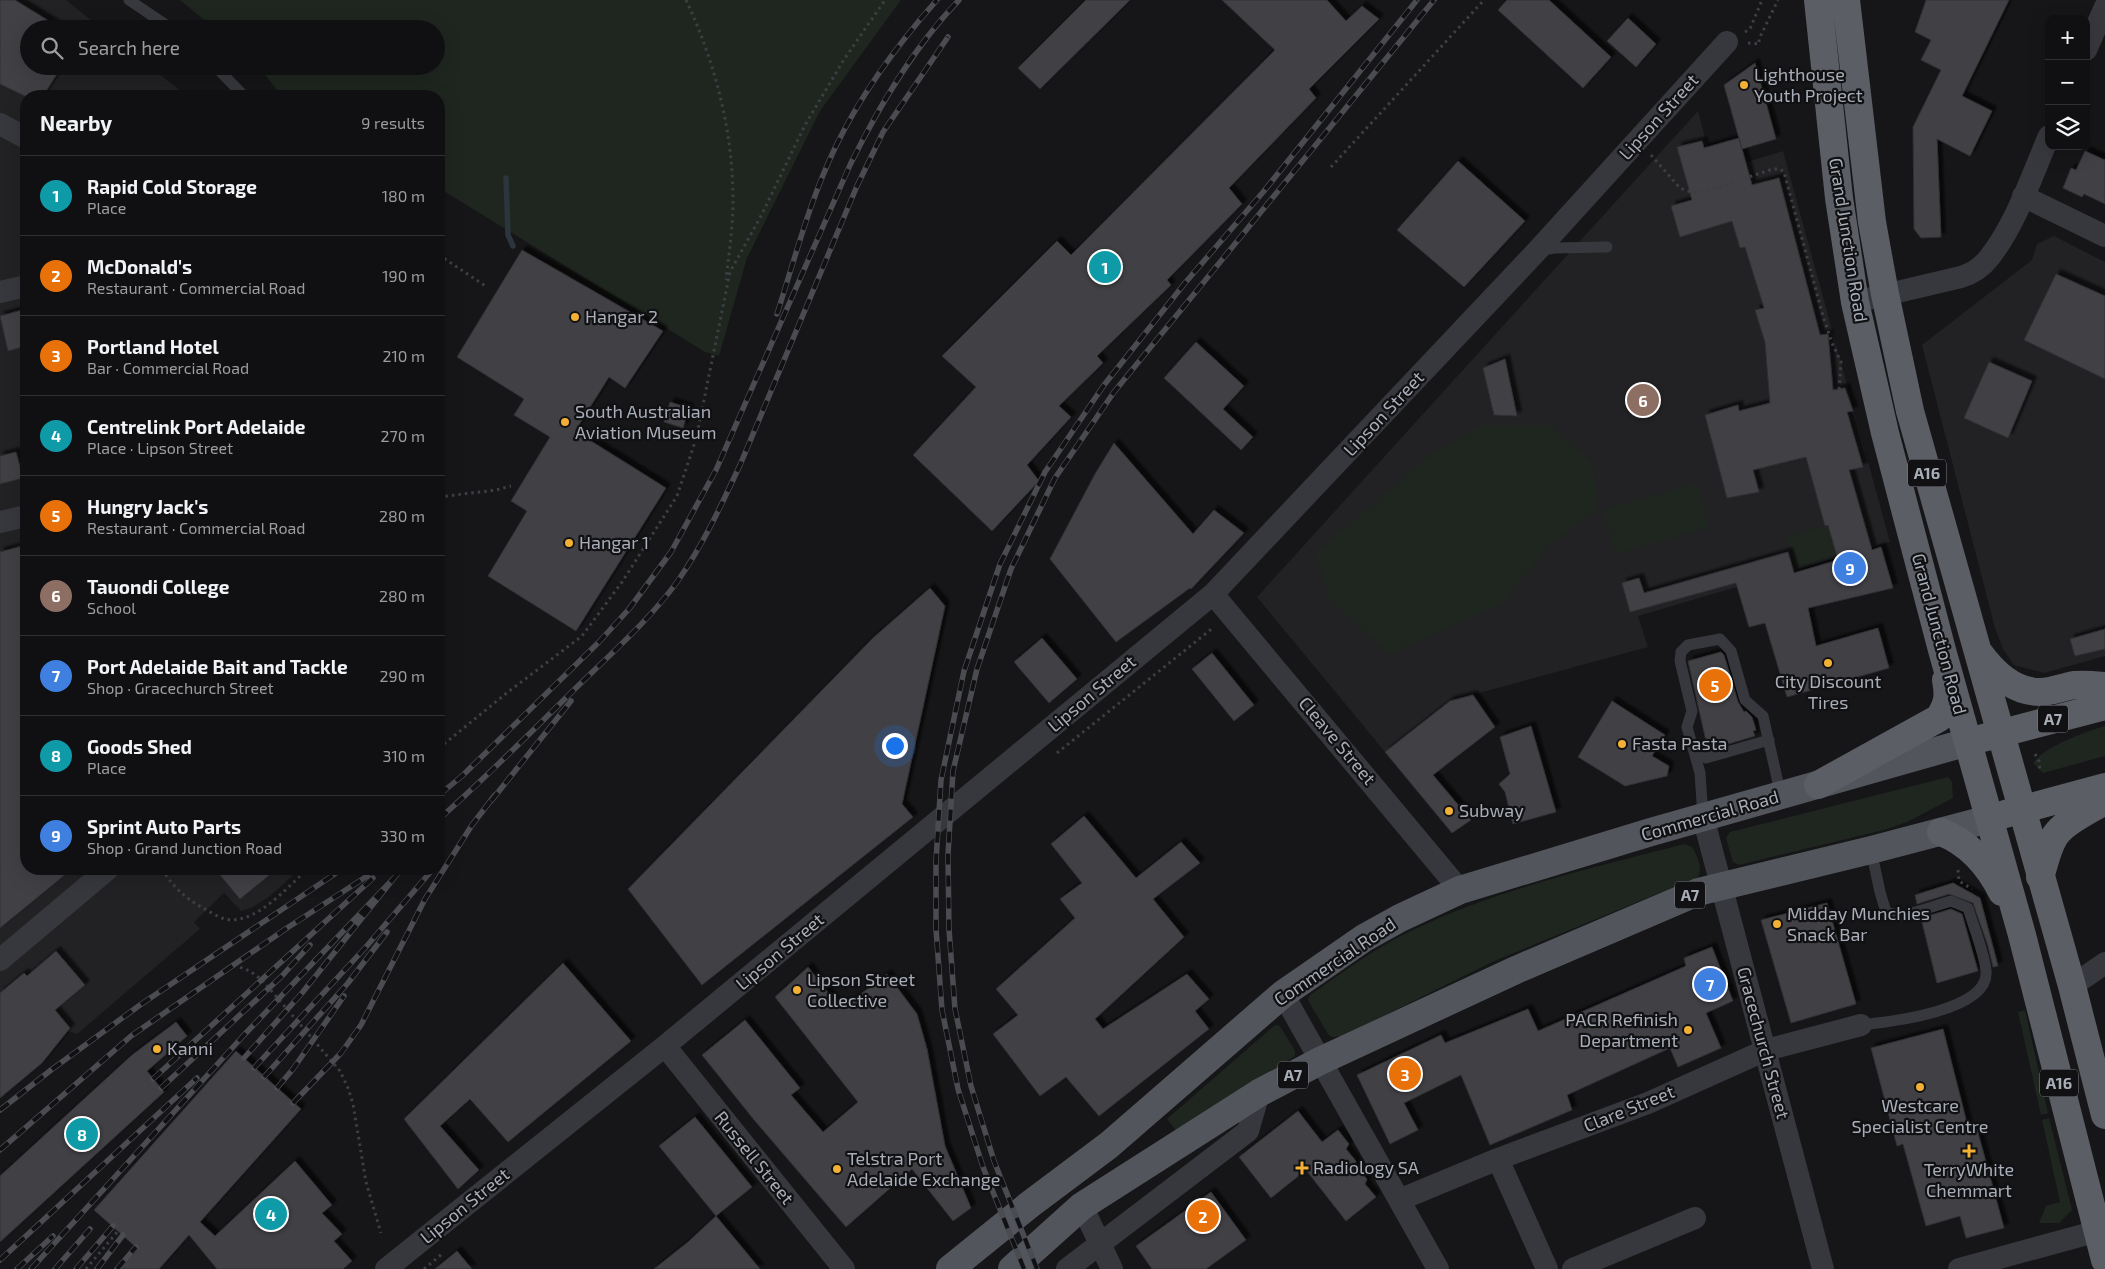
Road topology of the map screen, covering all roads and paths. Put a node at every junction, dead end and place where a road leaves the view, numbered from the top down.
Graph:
1 (129, 0) edge
2 (686, 0) edge
3 (885, 0) edge
4 (1484, 0) edge
5 (1762, 0) edge
6 (1778, 0) edge
7 (1818, 0) edge
8 (1846, 0) edge
9 (2105, 7) edge
10 (159, 20) edge
11 (2090, 41) edge
12 (1727, 42) junction
13 (224, 75) edge
14 (238, 90) edge
15 (0, 124) edge
16 (20, 135) edge
17 (1638, 140) junction
18 (2045, 145) edge
19 (1331, 167) dead end
20 (2022, 196) junction
21 (2105, 236) edge
22 (1607, 247) dead end
23 (1537, 251) junction
24 (445, 258) edge
25 (20, 287) edge
26 (487, 287) dead end
27 (726, 288) junction
28 (0, 292) edge
29 (1885, 294) junction
30 (1855, 302) junction
31 (1838, 389) dead end
32 (511, 486) dead end
33 (445, 496) edge
34 (20, 517) edge
35 (0, 522) edge
36 (1213, 594) junction
37 (1218, 624) dead end
38 (1942, 650) junction
39 (1978, 651) junction
40 (2105, 686) edge
41 (2105, 706) edge
42 (2001, 733) junction
43 (1769, 740) junction
44 (1968, 742) junction
45 (445, 743) edge
46 (1692, 743) junction
47 (1055, 754) dead end
48 (2035, 754) dead end
49 (1706, 758) junction
50 (2040, 771) dead end
51 (1700, 773) junction
52 (1818, 785) junction
53 (2105, 787) edge
54 (1781, 796) junction
55 (2105, 801) edge
56 (2023, 809) junction
57 (1703, 817) junction
58 (1989, 818) junction
59 (1941, 832) junction
60 (1872, 850) junction
61 (101, 875) edge
62 (167, 875) edge
63 (301, 875) edge
64 (2040, 877) junction
65 (1720, 885) junction
66 (1460, 890) junction
67 (2022, 935) junction
68 (0, 960) edge
69 (2105, 963) edge
70 (234, 965) dead end
71 (2072, 986) junction
72 (1283, 994) junction
73 (1861, 1025) joint
74 (665, 1046) junction
75 (1766, 1050) junction
76 (1320, 1060) junction
77 (1259, 1093) junction
78 (2105, 1116) edge
79 (1109, 1145) junction
80 (1498, 1159) junction
81 (1399, 1200) junction
82 (1029, 1205) junction
83 (1082, 1206) junction
84 (1695, 1218) dead end
85 (2101, 1230) edge
86 (118, 1231) dead end
87 (381, 1233) dead end
88 (1100, 1243) junction
89 (2105, 1260) edge
90 (1070, 1268) edge
91 (86, 1269) edge
92 (386, 1269) edge
93 (844, 1269) edge
94 (950, 1269) edge
95 (1012, 1269) edge
96 (1112, 1269) edge
97 (1438, 1269) edge
98 (1547, 1269) edge
99 (1574, 1269) edge
100 (1823, 1269) edge
101 (1959, 1269) edge

1 - 10 lane
2 - 27 path
3 - 27 path
4 - 19 path
5 - 12 path
6 - 12 path
7 - 30 highway, Grand Junction Road / A16
8 - 29 highway, Grand Junction Road / A16
9 - 11 street
12 - 17 street, Lipson Street
13 - 14 lane
15 - 16 street
17 - 23 street, Lipson Street
17 - 31 path
18 - 20 street
20 - 21 street
20 - 29 street
22 - 23 lane
23 - 36 street, Lipson Street
24 - 26 path
25 - 28 street
27 - 45 path
29 - 30 street
29 - 39 highway, Grand Junction Road / A16
30 - 38 highway, Grand Junction Road / A16
32 - 33 path
34 - 35 street
36 - 66 street, Cleave Street
36 - 74 street, Lipson Street
37 - 47 path
38 - 44 highway, Grand Junction Road / A16
38 - 52 highway
39 - 40 highway
39 - 42 highway, Grand Junction Road / A16
41 - 42 highway, A7
42 - 44 highway, A7
42 - 56 highway, Grand Junction Road / A16
43 - 46 lane
43 - 49 lane
43 - 54 lane
44 - 52 main road, Commercial Road / A7
44 - 58 highway, Grand Junction Road / A16
46 - 49 lane
46 - 51 lane
48 - 50 path
49 - 51 lane
51 - 57 lane
52 - 54 main road, Commercial Road / A7
53 - 56 highway, A7
54 - 57 main road, Commercial Road / A7
55 - 64 highway
56 - 58 highway, A7
56 - 64 highway, Grand Junction Road / A16
57 - 65 street, Gracechurch Street
57 - 66 main road, Commercial Road / A7
58 - 59 main road, A7
58 - 67 highway, Grand Junction Road / A16
59 - 60 main road, A7
59 - 67 highway
60 - 65 main road, A7
60 - 73 lane
61 - 68 street
62 - 63 path
64 - 71 highway, Grand Junction Road / A16
65 - 75 street, Gracechurch Street
65 - 76 main road, A7
66 - 72 main road, Commercial Road / A7
67 - 85 highway, Grand Junction Road / A16
69 - 71 street
70 - 87 path
71 - 78 highway, Grand Junction Road / A16
72 - 76 street
72 - 79 main road, Commercial Road / A7
73 - 75 street, Clare Street
74 - 92 street, Lipson Street
74 - 93 street, Russell Street
75 - 80 street, Clare Street
75 - 100 street, Gracechurch Street
76 - 77 main road, A7
76 - 81 street
77 - 83 main road, A7
77 - 88 street
79 - 82 main road, Commercial Road / A7
79 - 83 main road
80 - 81 street, Clare Street
80 - 98 street
81 - 97 street
82 - 83 main road
82 - 94 main road, Commercial Road / A7
83 - 88 street
83 - 95 main road, A7
84 - 99 street
85 - 89 highway, Grand Junction Road / A16
85 - 101 street
86 - 91 path
88 - 90 street
88 - 96 street

